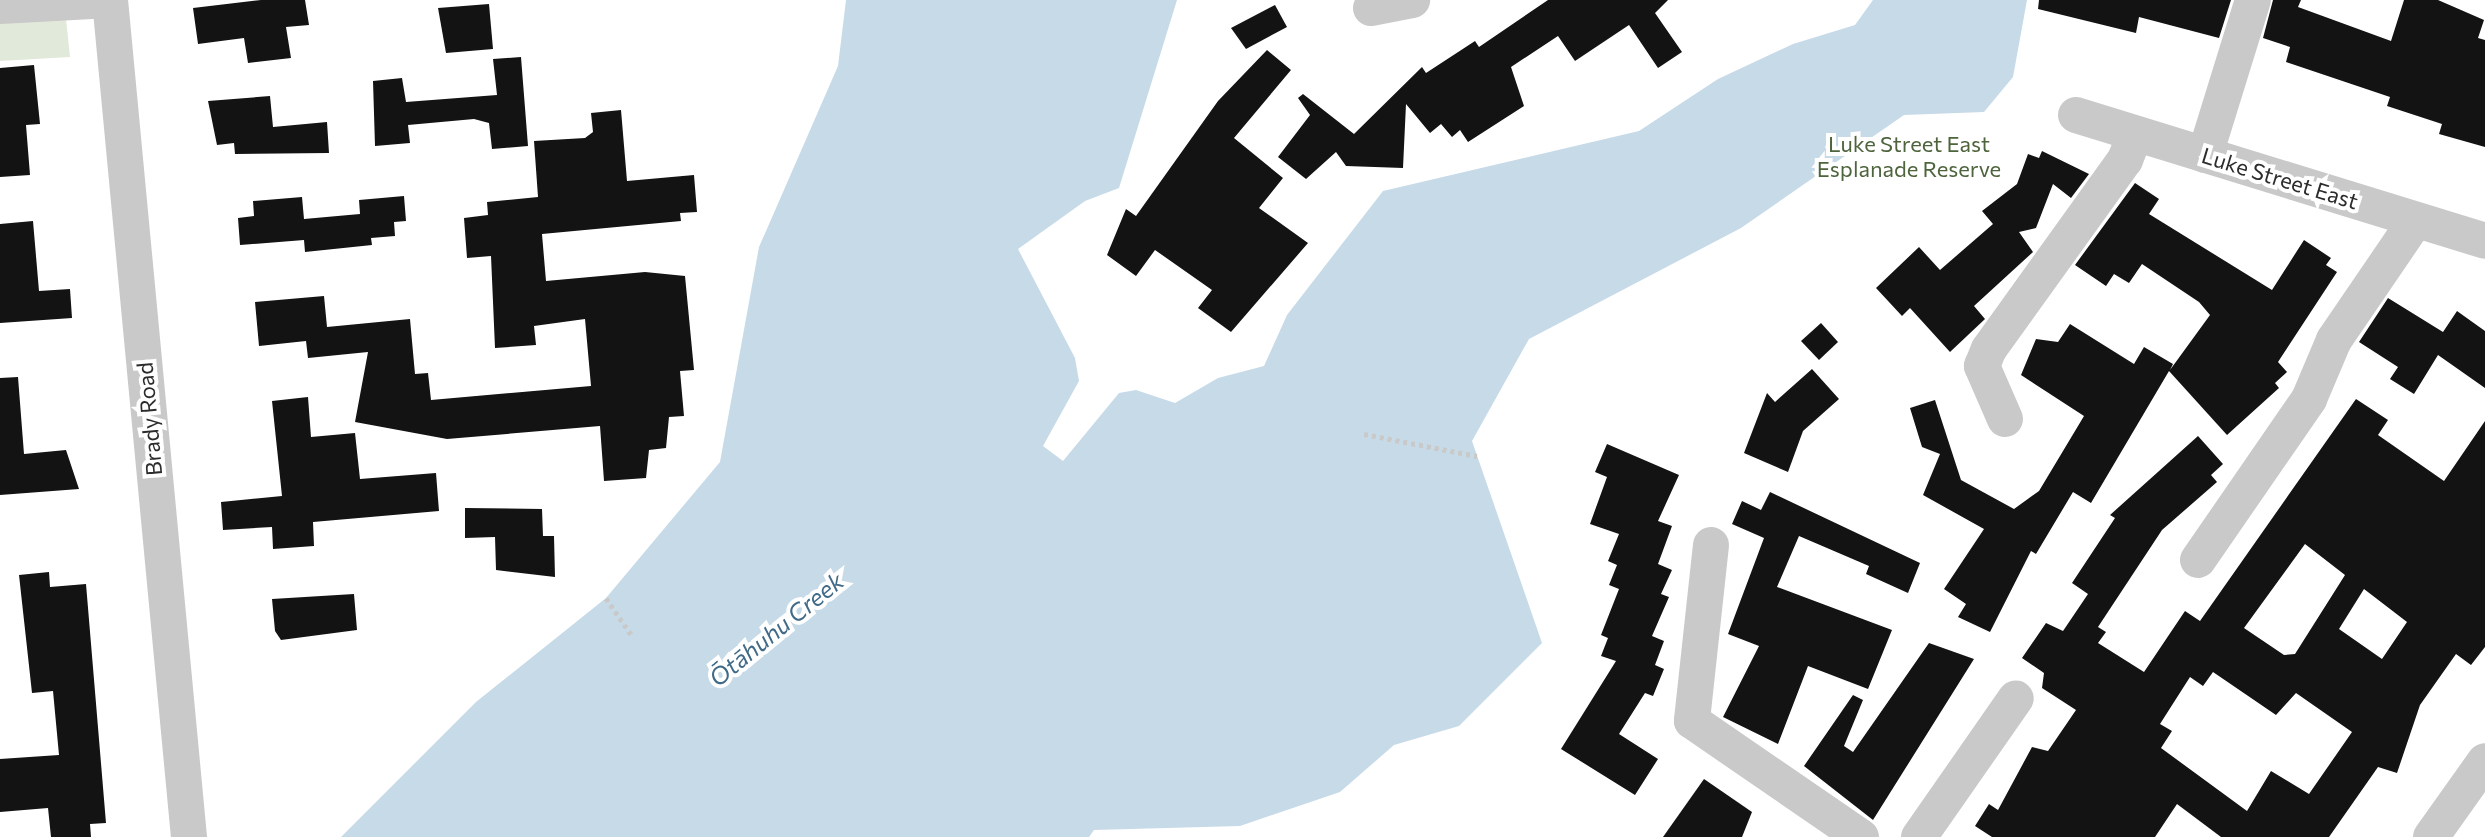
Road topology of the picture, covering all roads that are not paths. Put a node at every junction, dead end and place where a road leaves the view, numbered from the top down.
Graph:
1 (110, 0) edge
2 (1412, 0) edge
3 (2253, 0) edge
4 (0, 6) edge
5 (1371, 8) dead end
6 (2076, 115) dead end
7 (2135, 134) junction
8 (2205, 155) junction
9 (2416, 220) junction
10 (2485, 241) edge
11 (2005, 419) dead end
12 (1711, 545) dead end
13 (2198, 560) dead end
14 (2016, 698) dead end
15 (2485, 761) edge
16 (189, 837) edge
17 (1861, 837) edge
18 (1919, 837) edge
19 (2431, 837) edge

1 - 4 street
1 - 16 street, Brady Road
2 - 5 street
3 - 8 street
6 - 7 street, Luke Street East
7 - 8 street, Luke Street East
7 - 11 street
8 - 9 street, Luke Street East
9 - 10 street, Luke Street East
9 - 13 street
12 - 17 street
14 - 18 street
15 - 19 street

